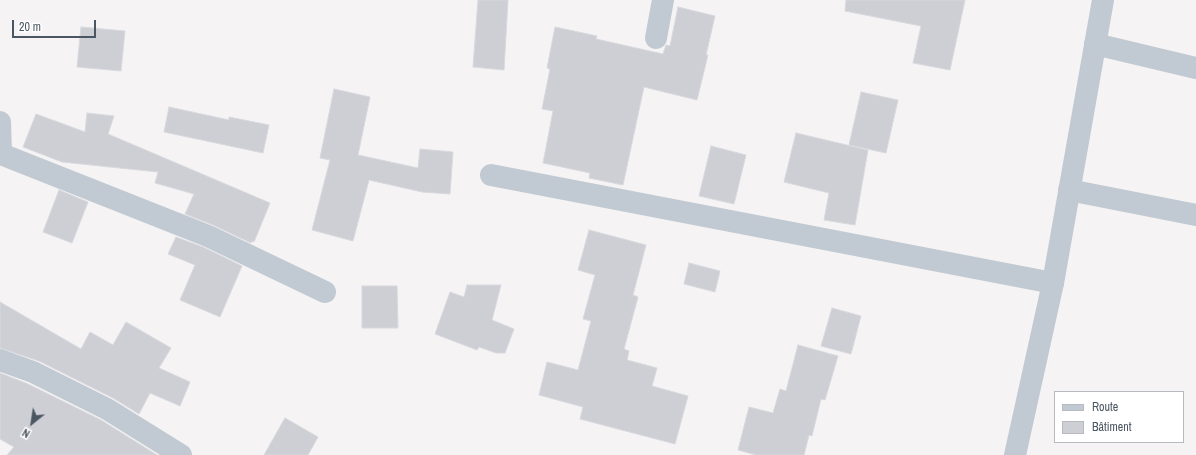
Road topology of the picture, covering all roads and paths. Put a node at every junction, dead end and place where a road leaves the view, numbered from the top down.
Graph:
1 (663, 0) edge
2 (1103, 0) edge
3 (656, 38) dead end
4 (1095, 44) junction
5 (1196, 68) edge
6 (0, 122) edge
7 (491, 175) dead end
8 (1069, 190) junction
9 (1196, 215) edge
10 (1053, 284) junction
11 (325, 292) dead end
12 (0, 360) edge
13 (181, 455) edge
14 (1015, 455) edge

1 - 3 street
2 - 4 street
4 - 5 street
4 - 8 street
6 - 11 street
7 - 10 street
8 - 9 street
8 - 10 street
10 - 14 street
12 - 13 street

